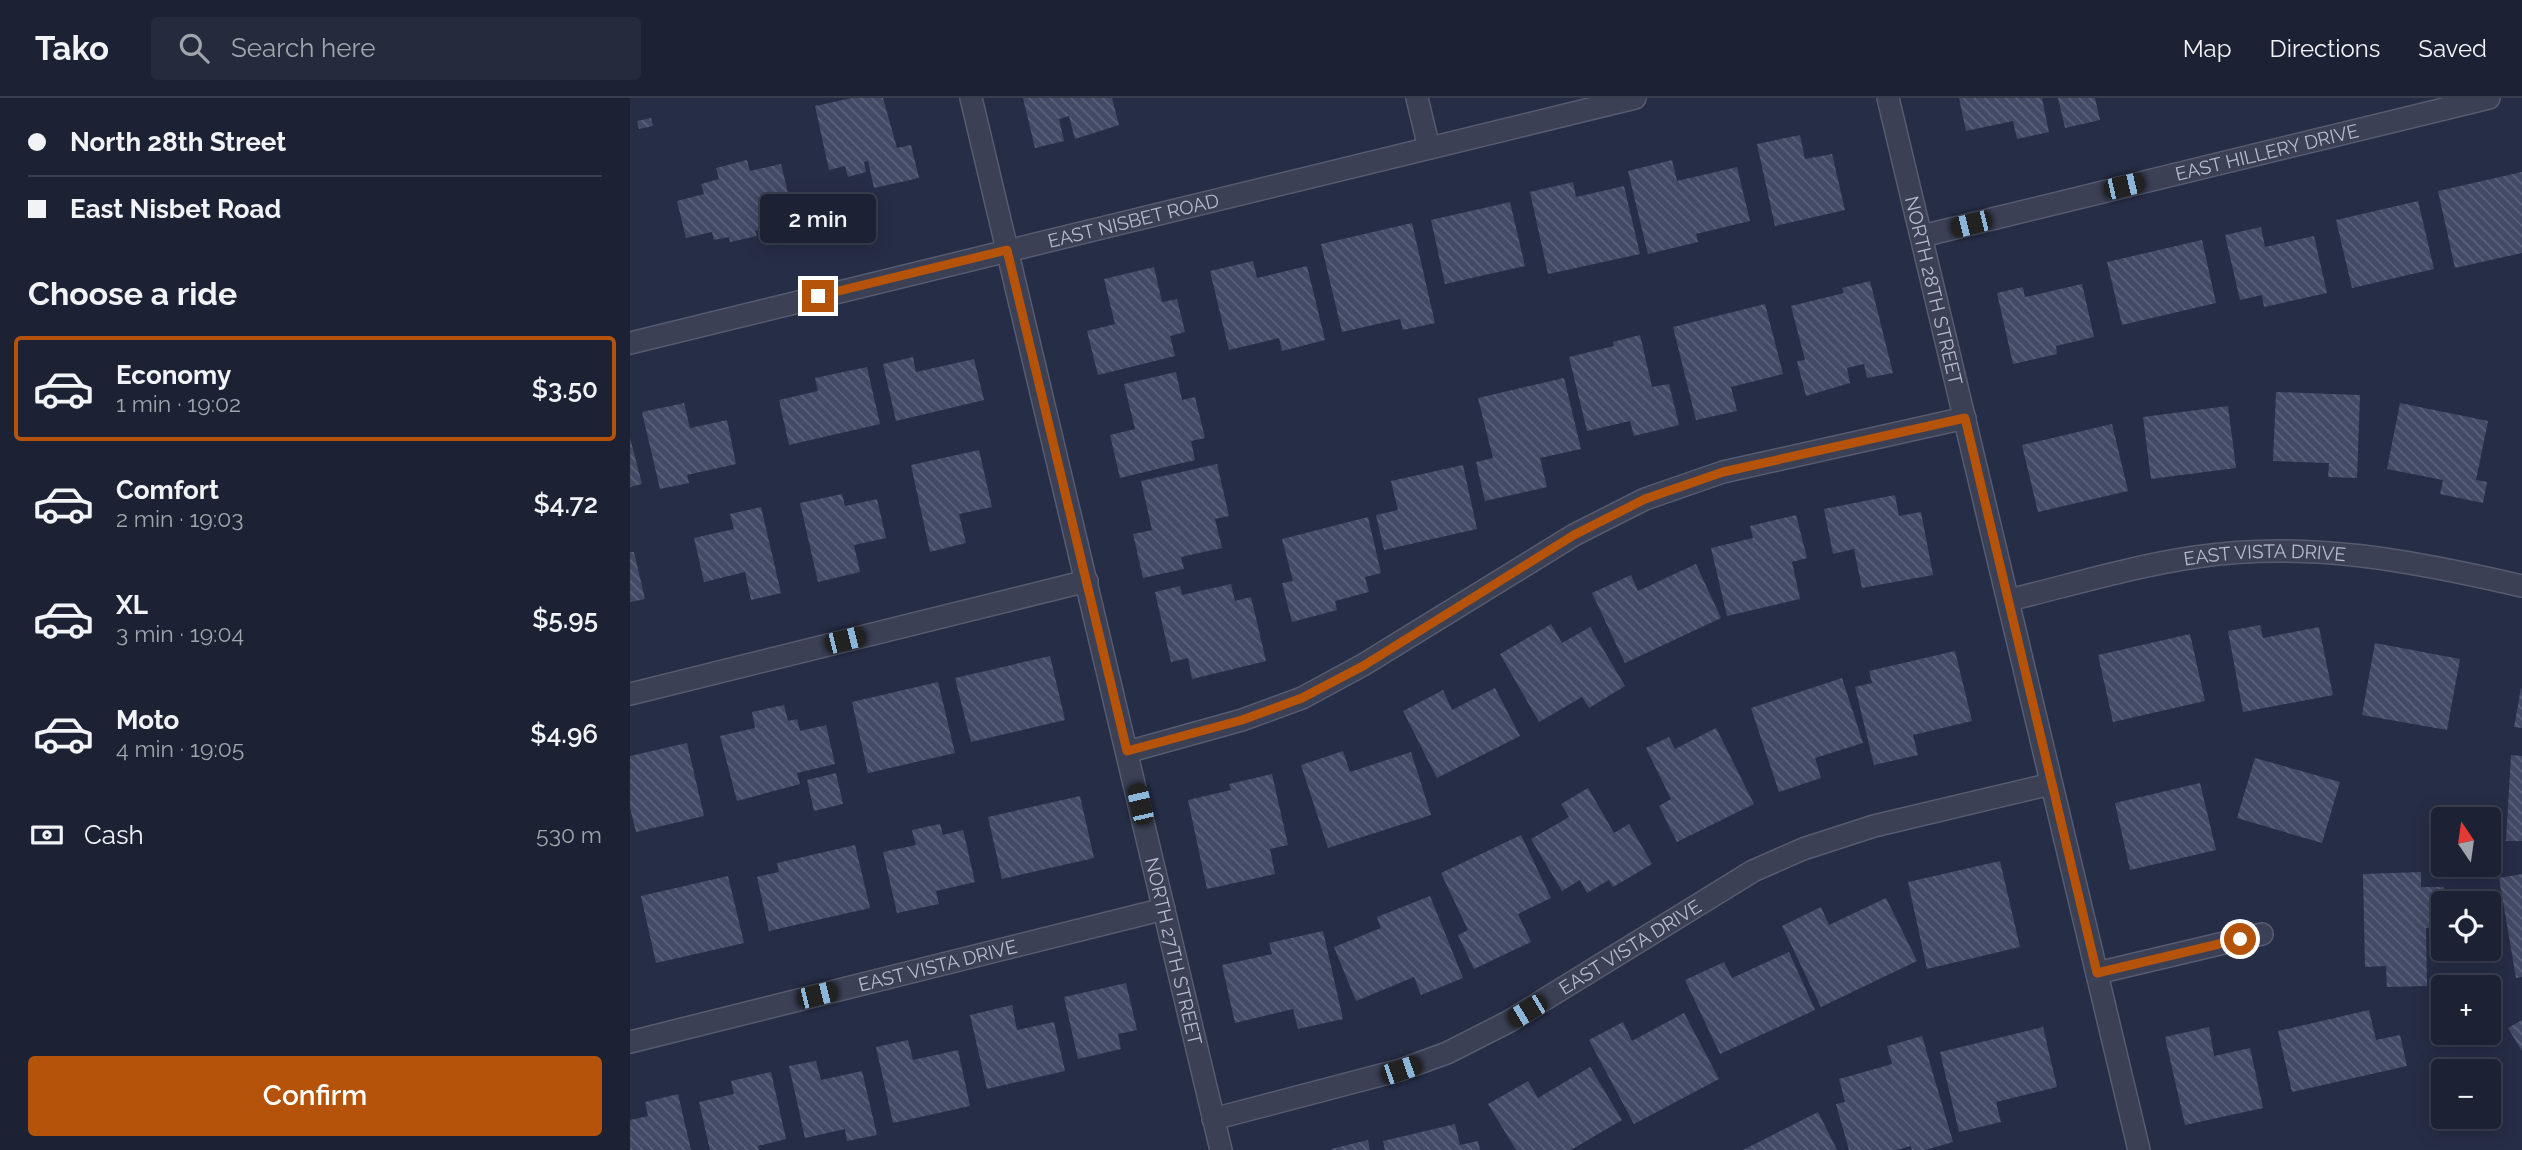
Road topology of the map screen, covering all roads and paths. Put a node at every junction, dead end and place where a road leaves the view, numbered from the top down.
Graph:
1 (971, 98) edge
2 (1417, 98) edge
3 (1635, 98) edge
4 (1888, 98) edge
5 (2489, 98) edge
6 (1429, 148) junction
7 (1922, 236) junction
8 (1007, 250) junction
9 (630, 343) edge
10 (1965, 418) junction
11 (1087, 581) junction
12 (2522, 586) edge
13 (2009, 600) junction
14 (630, 694) edge
15 (1127, 751) junction
16 (2051, 784) junction
17 (1164, 909) junction
18 (2262, 934) dead end
19 (2097, 973) junction
20 (630, 1042) edge
21 (1213, 1119) junction
22 (1221, 1150) edge
23 (2139, 1150) edge

1 - 8 street, NORTH 27TH STREET
2 - 6 street
3 - 6 street, EAST NISBET ROAD
4 - 7 street, NORTH 28TH STREET
5 - 7 street, EAST HILLERY DRIVE
6 - 8 street, EAST NISBET ROAD
7 - 10 street, NORTH 28TH STREET
8 - 9 street, EAST NISBET ROAD
8 - 11 street, NORTH 27TH STREET
10 - 13 street, NORTH 28TH STREET
10 - 15 street
11 - 14 street
11 - 15 street, NORTH 27TH STREET
12 - 13 street, EAST VISTA DRIVE
13 - 16 street, NORTH 28TH STREET
15 - 17 street, NORTH 27TH STREET
16 - 19 street, NORTH 28TH STREET
16 - 21 street, EAST VISTA DRIVE
17 - 20 street, EAST VISTA DRIVE
17 - 21 street, NORTH 27TH STREET
18 - 19 street
19 - 23 street, NORTH 28TH STREET
21 - 22 street, NORTH 27TH STREET

